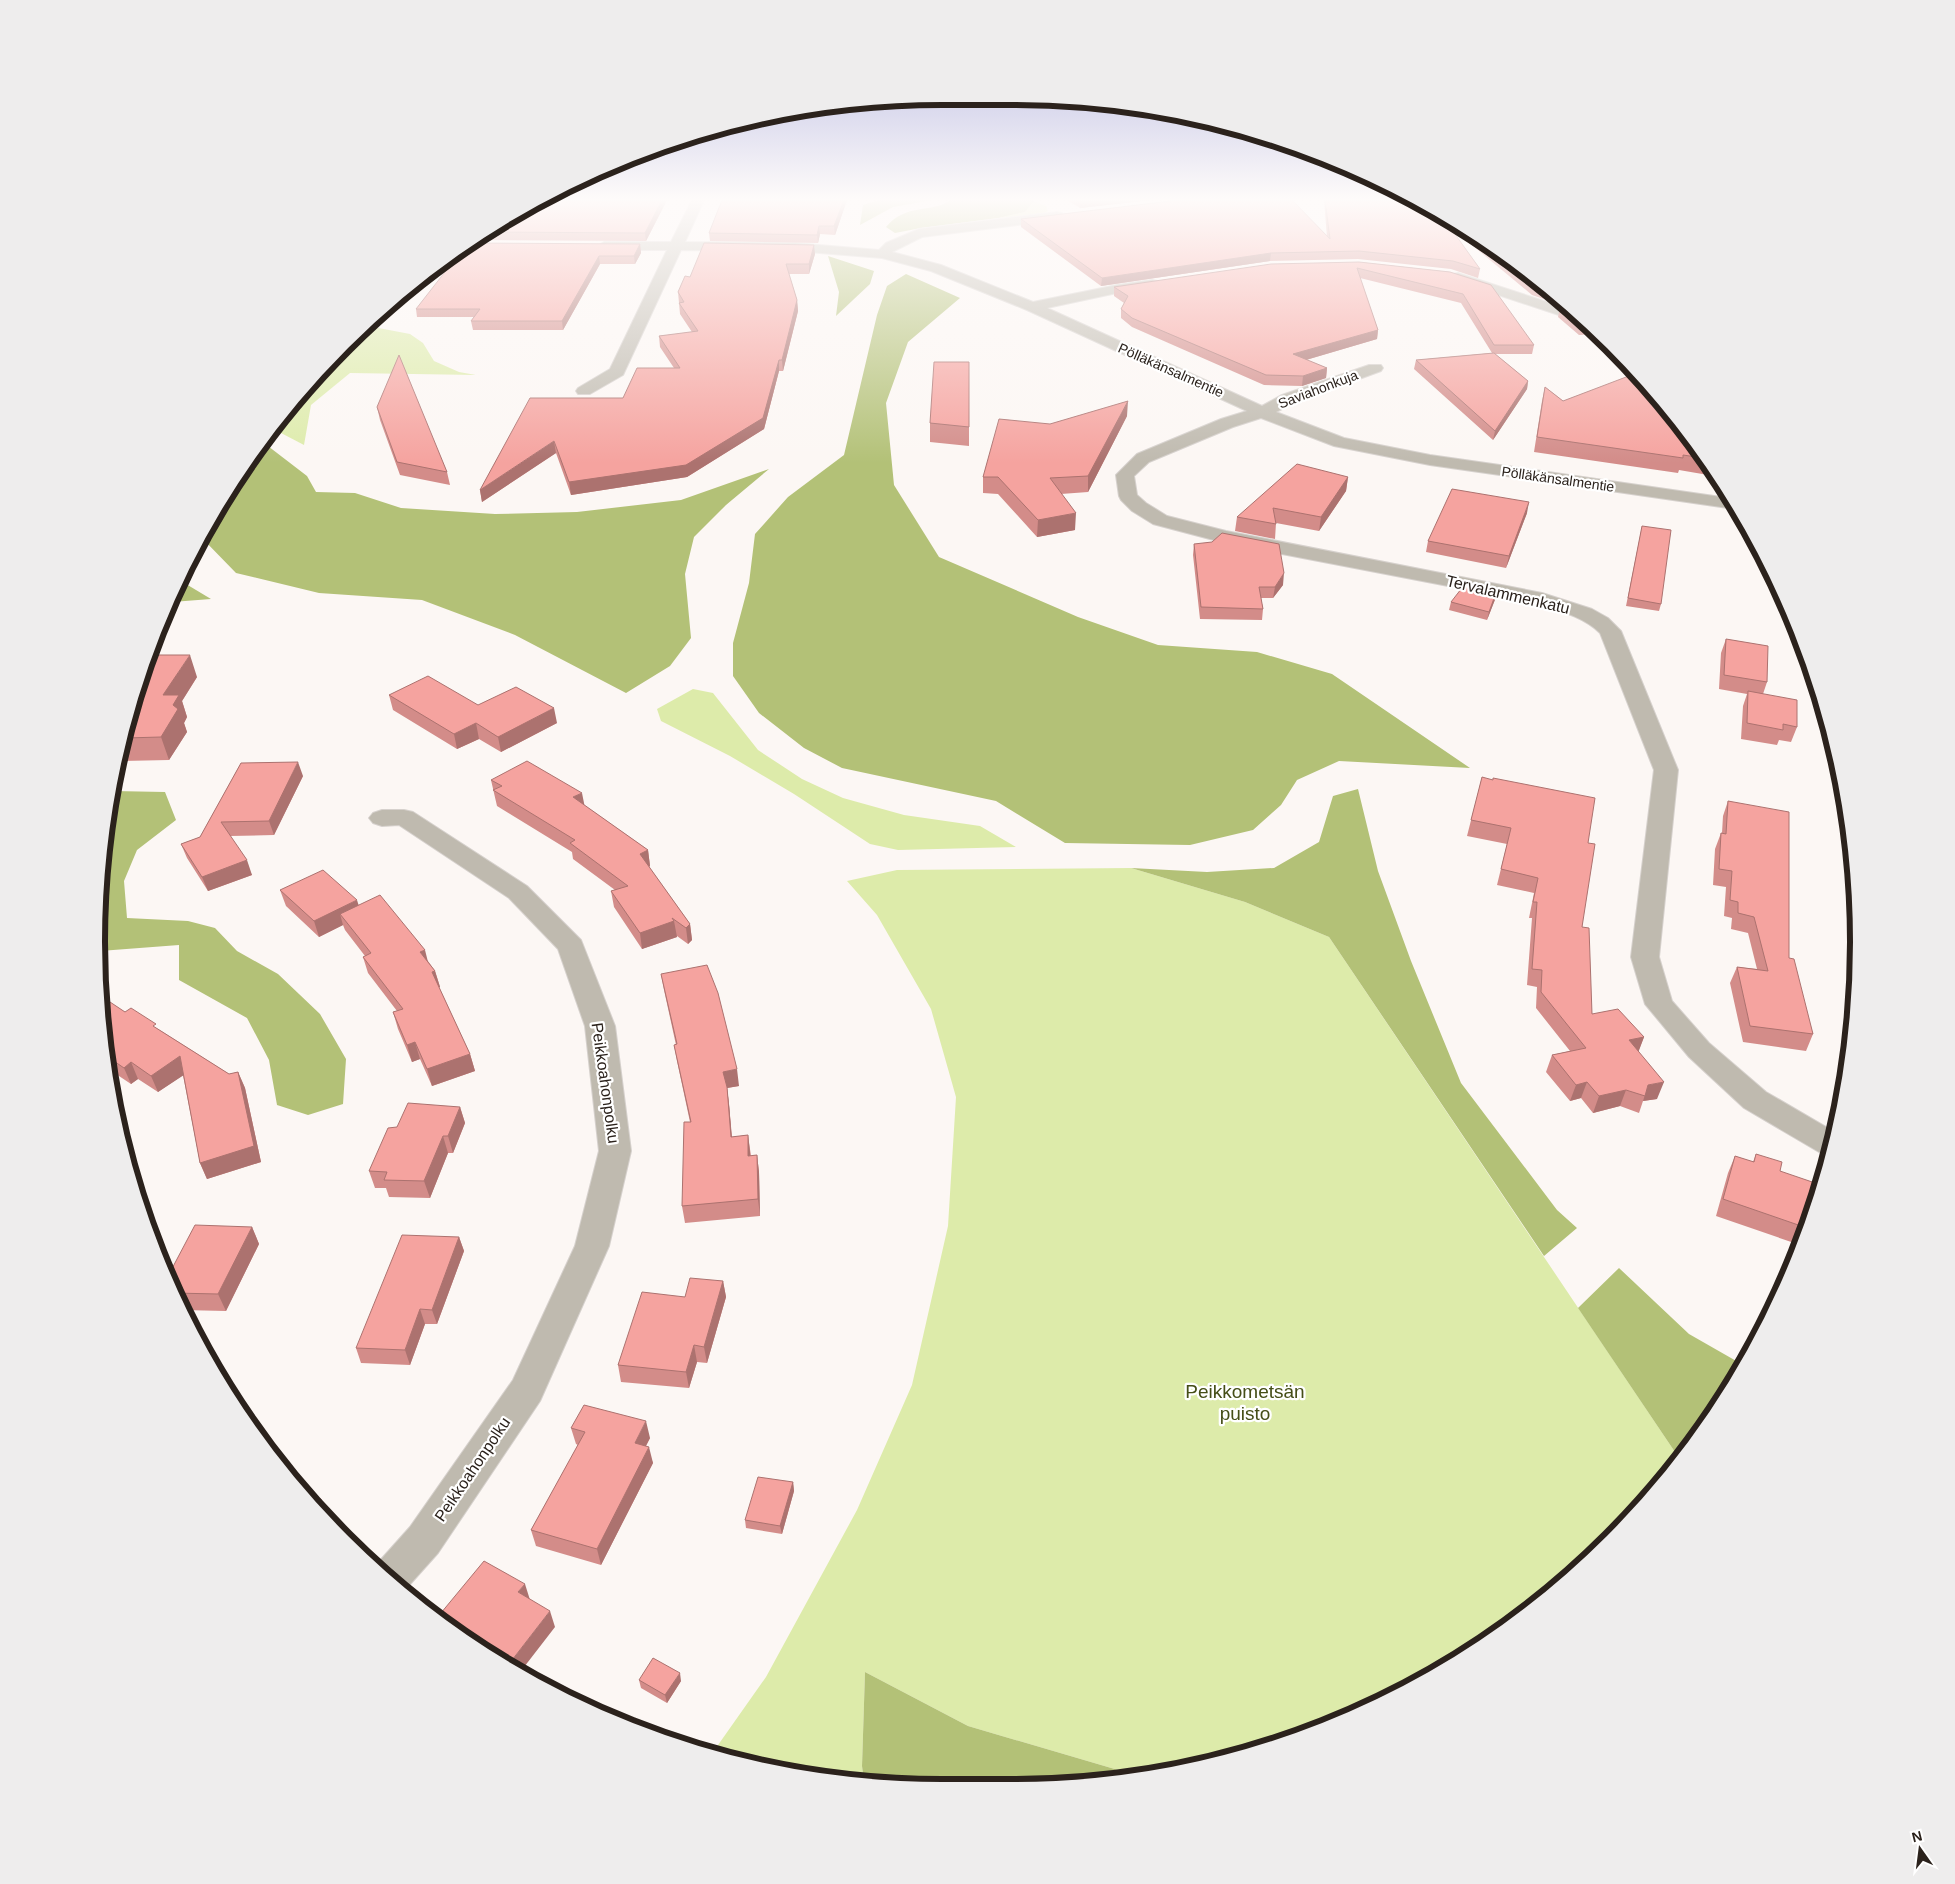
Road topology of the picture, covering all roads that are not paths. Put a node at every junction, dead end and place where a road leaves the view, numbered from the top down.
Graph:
1 (657, 288) edge
2 (985, 288) edge
3 (1123, 288) edge
4 (1490, 288) edge
5 (1032, 307) junction
6 (1564, 312) edge
7 (1375, 368) dead end
8 (584, 391) dead end
9 (1262, 412) junction
10 (1725, 503) edge
11 (382, 818) dead end
12 (1825, 1141) edge
13 (394, 1574) edge

1 - 8 street
2 - 5 street, Pölläkänsalmentie
3 - 5 street
4 - 6 street
5 - 9 street, Pölläkänsalmentie
7 - 9 street, Saviahonkuja
9 - 10 street, Pölläkänsalmentie
9 - 12 street, Tervalammenkatu
11 - 13 street, Peikkoahonpolku

